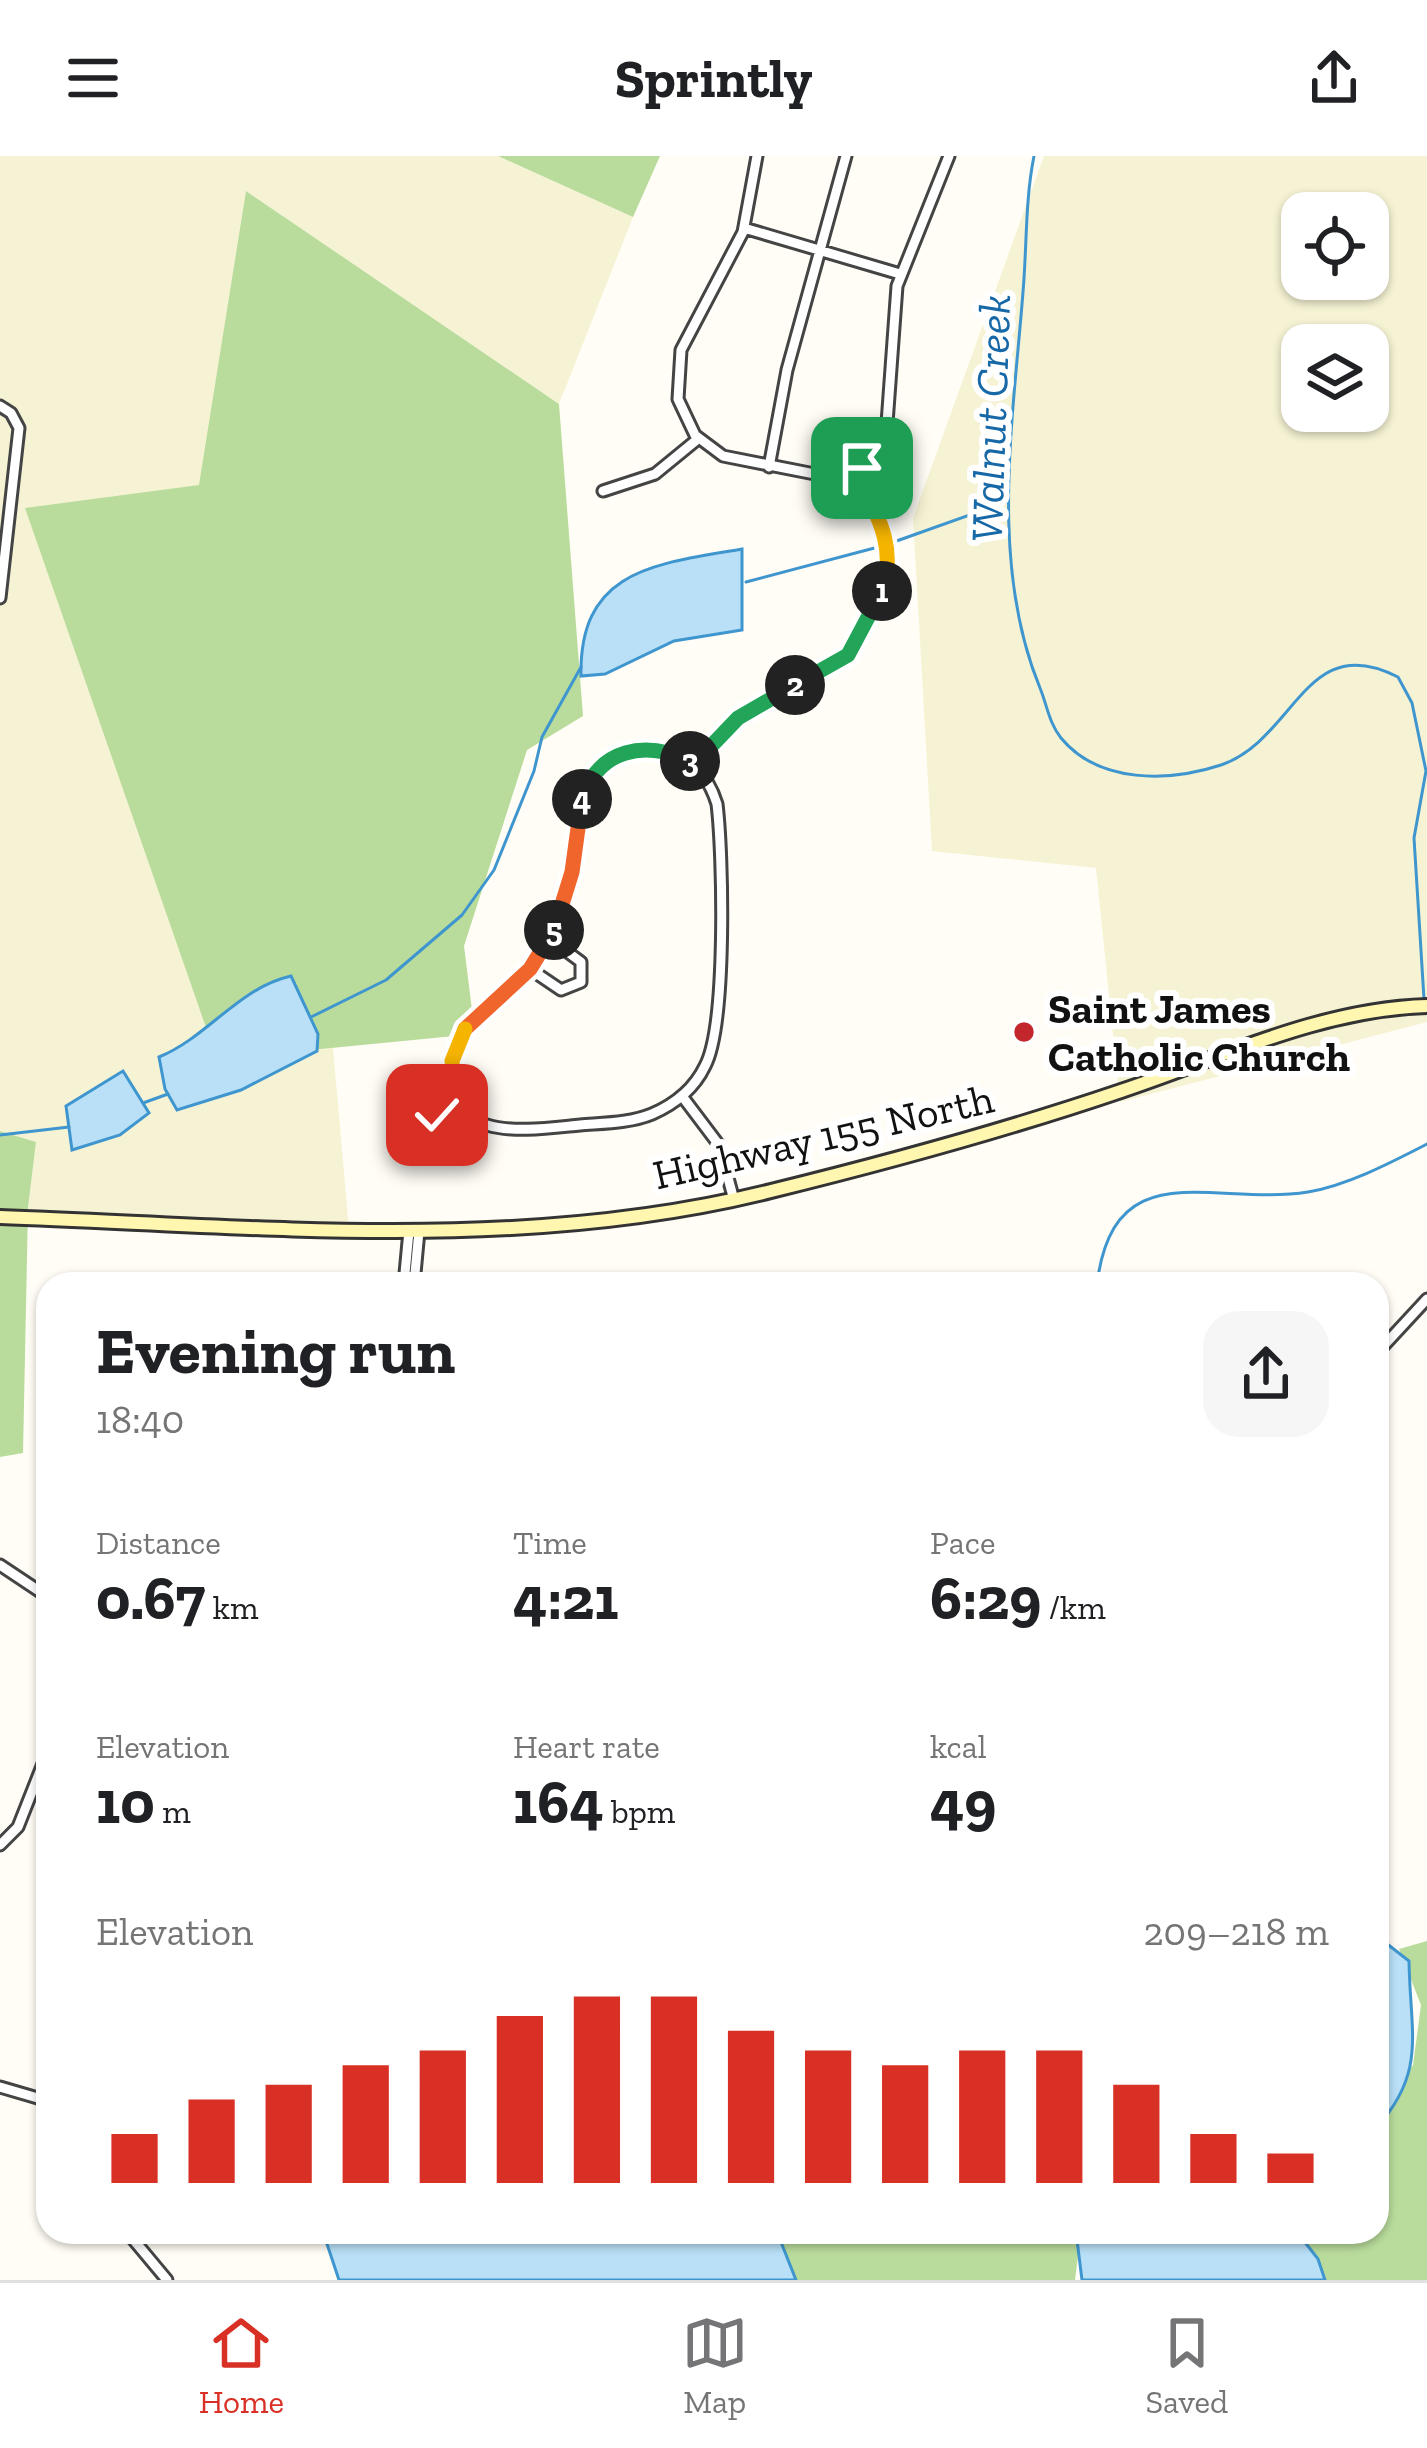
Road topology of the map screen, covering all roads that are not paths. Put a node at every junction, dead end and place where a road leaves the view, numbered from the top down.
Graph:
1 (758, 156) edge
2 (845, 156) edge
3 (949, 156) edge
4 (744, 229) junction
5 (822, 253) junction
6 (900, 274) junction
7 (0, 406) edge
8 (699, 438) junction
9 (769, 467) junction
10 (856, 471) junction
11 (603, 491) dead end
12 (0, 598) edge
13 (694, 764) junction
14 (550, 939) junction
15 (530, 969) junction
16 (1427, 1006) edge
17 (682, 1096) junction
18 (456, 1097) junction
19 (478, 1121) junction
20 (734, 1200) junction
21 (0, 1217) edge
22 (414, 1231) junction
23 (406, 1272) edge
24 (414, 1272) edge
25 (1427, 1299) edge
26 (1389, 1340) edge
27 (0, 1565) edge
28 (36, 1589) edge
29 (36, 1781) edge
30 (0, 1845) edge
31 (0, 2087) edge
32 (36, 2098) edge
33 (137, 2244) edge
34 (167, 2280) edge

1 - 4 street
2 - 5 street
3 - 6 street
4 - 5 street
4 - 8 street
5 - 6 street
5 - 9 street
6 - 10 street
7 - 12 street
8 - 9 street
8 - 11 street
9 - 10 street
10 - 13 street
13 - 14 street
13 - 17 street
14 - 15 street
14 - 15 street
15 - 18 street
16 - 20 main road, Highway 155 North
17 - 19 street
17 - 20 street
18 - 19 street
18 - 19 street
20 - 22 main road, Highway 155 North
21 - 22 main road, Highway 155 North
22 - 23 street
22 - 24 street
25 - 26 street
27 - 28 street
29 - 30 street
31 - 32 street
33 - 34 street

